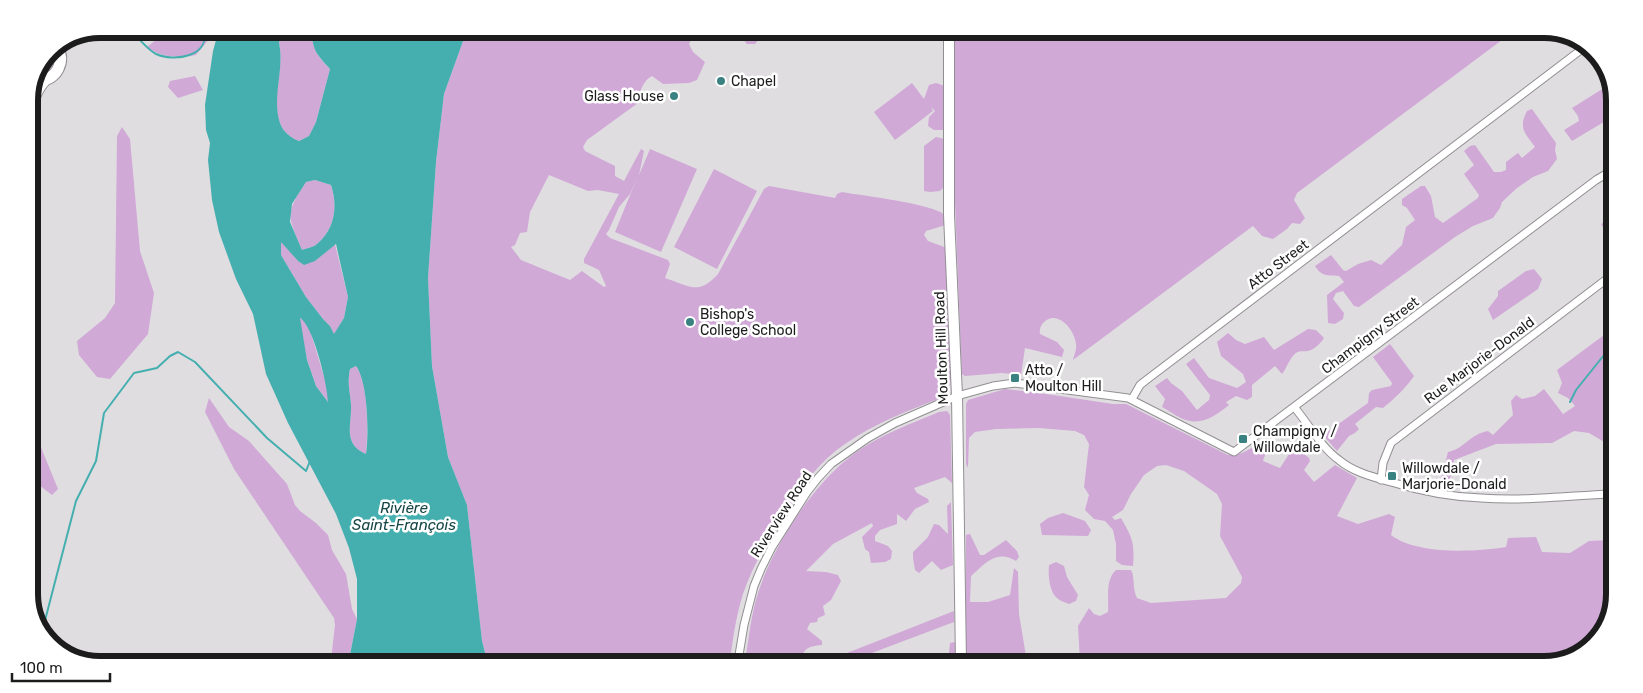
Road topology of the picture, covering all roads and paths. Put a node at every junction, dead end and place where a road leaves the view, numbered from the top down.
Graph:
1 (949, 38) edge
2 (1581, 50) edge
3 (60, 52) edge
4 (41, 80) edge
5 (1605, 175) edge
6 (1605, 279) edge
7 (957, 396) junction
8 (1132, 399) junction
9 (1295, 408) junction
10 (1381, 480) junction
11 (1606, 494) edge
12 (739, 656) edge
13 (961, 656) edge

1 - 7 street, Moulton Hill Road
2 - 8 street, Atto Street
3 - 4 main road
5 - 9 street, Champigny Street
6 - 10 street, Rue Marjorie-Donald
7 - 8 street
7 - 12 street, Riverview Road
7 - 13 street, Moulton Hill Road
8 - 9 street, Champigny Street
9 - 10 street
10 - 11 street

